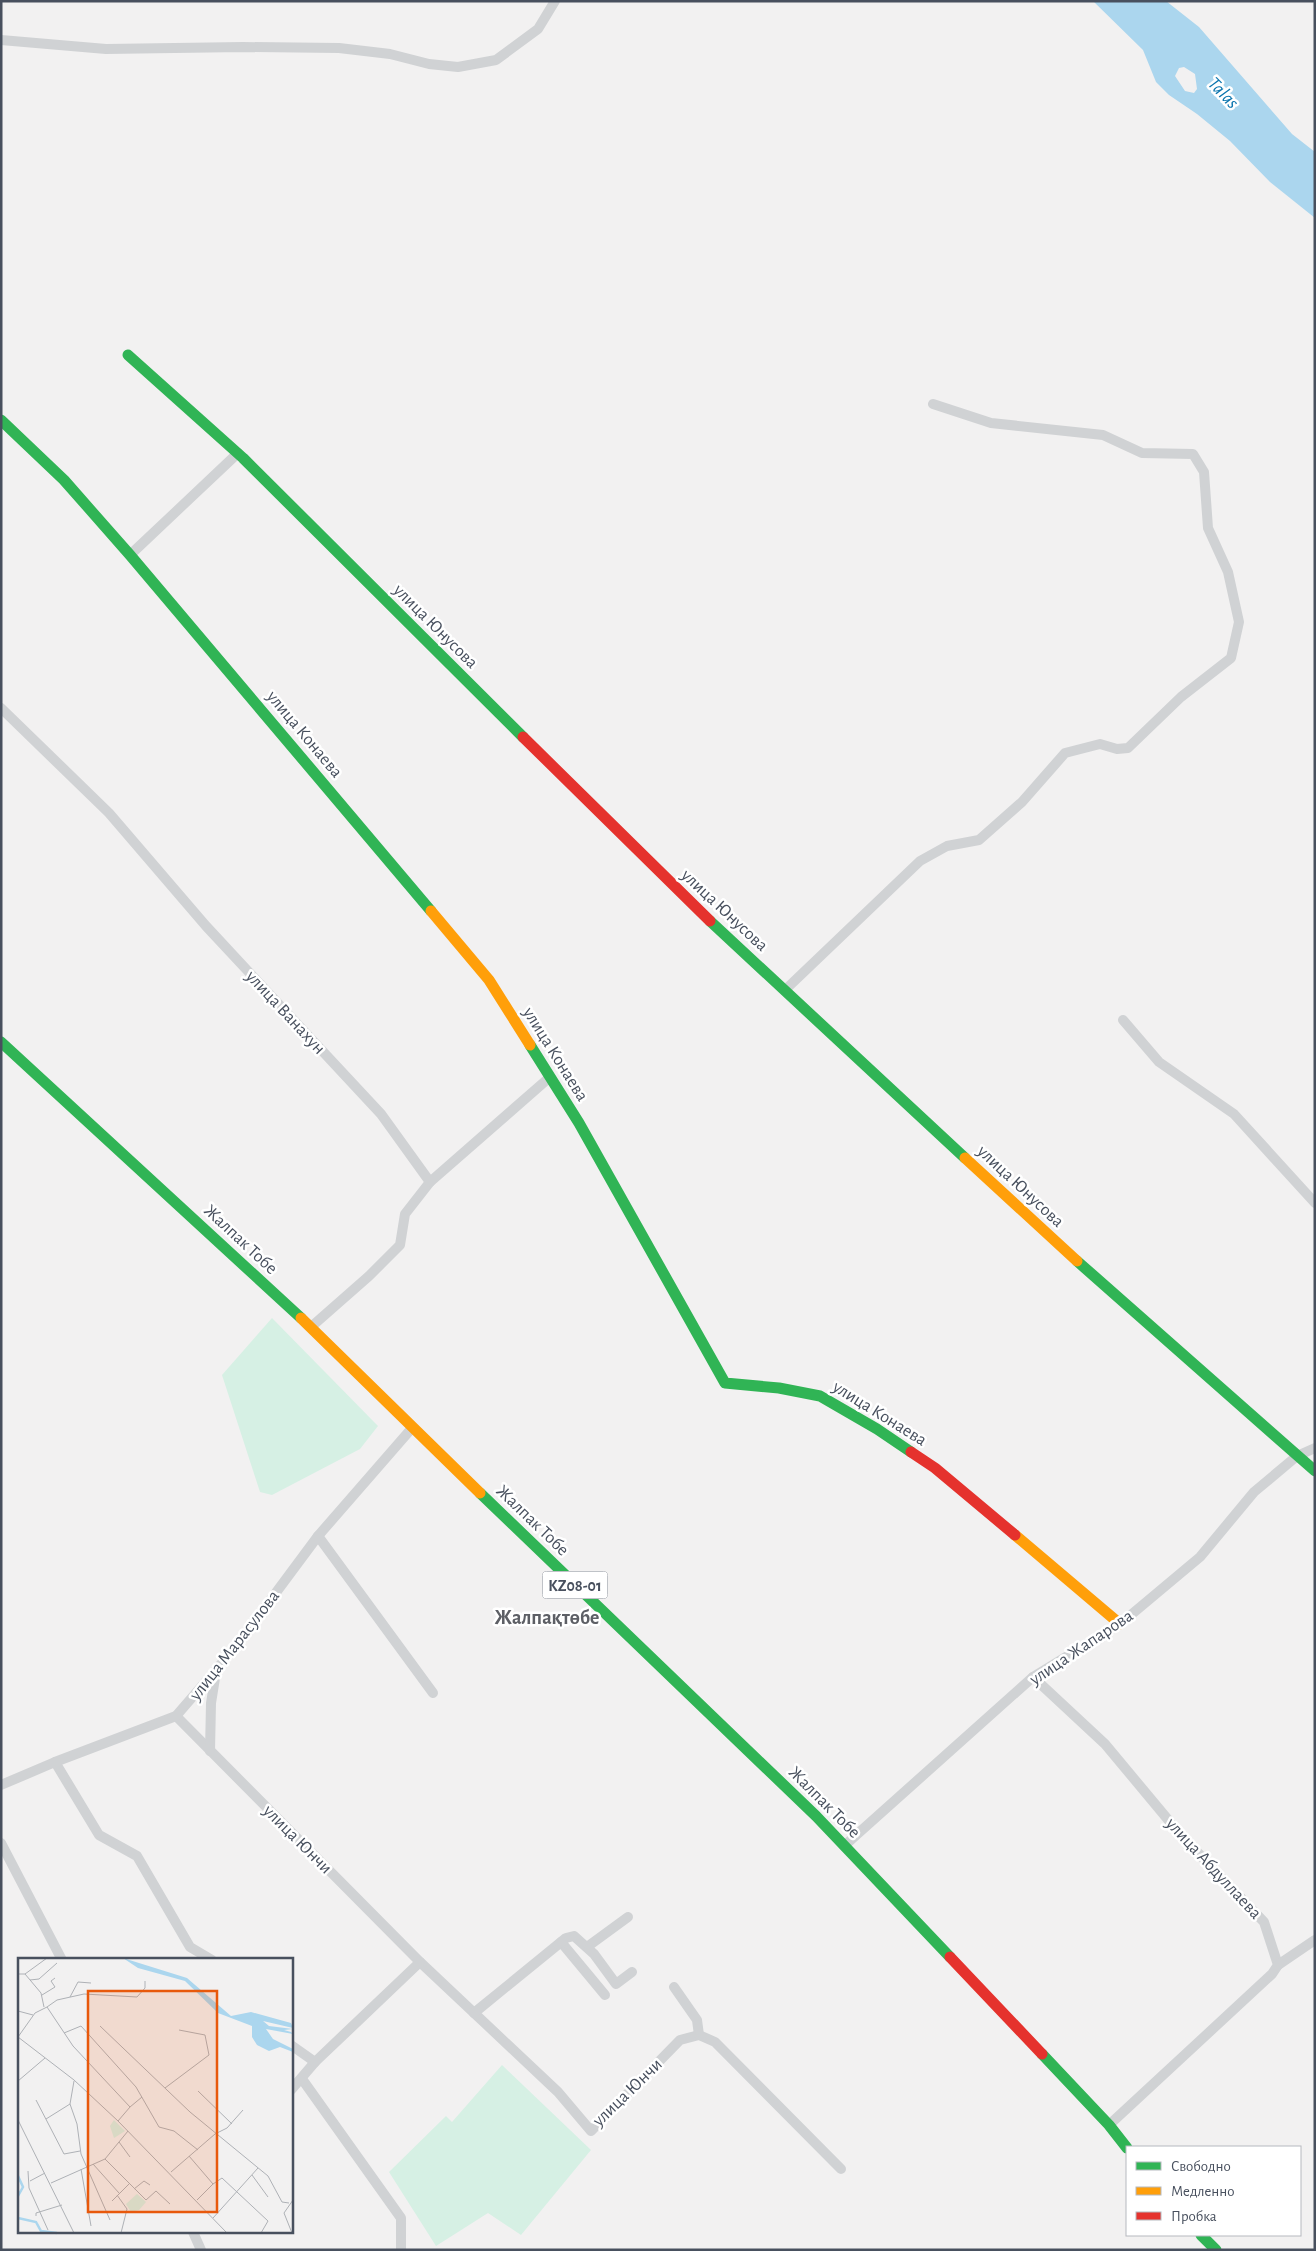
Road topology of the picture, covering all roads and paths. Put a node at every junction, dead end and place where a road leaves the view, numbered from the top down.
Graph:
1 (555, 1) edge
2 (1, 40) edge
3 (128, 355) dead end
4 (933, 404) dead end
5 (1, 420) edge
6 (238, 454) junction
7 (130, 555) junction
8 (1, 708) edge
9 (785, 990) junction
10 (1123, 1020) dead end
11 (1, 1042) edge
12 (550, 1077) junction
13 (430, 1182) junction
14 (1315, 1203) edge
15 (311, 1327) junction
16 (412, 1428) junction
17 (1315, 1448) edge
18 (1297, 1456) junction
19 (1315, 1472) edge
20 (318, 1536) junction
21 (1120, 1624) junction
22 (216, 1671) junction
23 (1034, 1676) junction
24 (433, 1693) dead end
25 (176, 1716) junction
26 (210, 1751) junction
27 (54, 1762) junction
28 (1, 1785) edge
29 (1, 1843) edge
30 (844, 1846) junction
31 (628, 1917) dead end
32 (1315, 1940) edge
33 (561, 1942) junction
34 (587, 1947) junction
35 (61, 1958) edge
36 (209, 1958) edge
37 (420, 1962) junction
38 (1278, 1965) junction
39 (632, 1972) dead end
40 (674, 1987) dead end
41 (604, 1995) dead end
42 (474, 2013) junction
43 (699, 2035) junction
44 (292, 2047) edge
45 (315, 2062) junction
46 (302, 2079) junction
47 (292, 2089) edge
48 (1109, 2125) junction
49 (1126, 2147) edge
50 (842, 2169) dead end
51 (195, 2234) edge
52 (1202, 2236) edge
53 (201, 2250) edge
54 (401, 2250) edge
55 (1216, 2250) edge

1 - 2 street
3 - 6 street, улица Юнусова
4 - 9 street
5 - 7 street, улица Конаева
6 - 7 street
6 - 9 street, улица Юнусова
7 - 12 street, улица Конаева
8 - 13 street, улица Ванахун
9 - 18 street, улица Юнусова
10 - 14 street
11 - 15 street, Жалпак Тобе / KZ08-01
12 - 13 street
12 - 21 street, улица Конаева
13 - 15 street
15 - 16 street, Жалпак Тобе / KZ08-01
16 - 20 street, улица Марасулова
16 - 30 street, Жалпак Тобе / KZ08-01
17 - 18 street, улица Жапарова
18 - 19 street, улица Юнусова
18 - 21 street, улица Жапарова
20 - 22 street, улица Марасулова
20 - 24 street
21 - 23 street, улица Жапарова
22 - 25 street, улица Марасулова
22 - 26 street
23 - 30 street, улица Жапарова
23 - 38 street, улица Абдуллаева
25 - 26 street, улица Юнчи
25 - 27 street, улица Марасулова
26 - 37 street, улица Юнчи
27 - 28 street, улица Марасулова
27 - 36 street
29 - 35 street
30 - 48 street, Жалпак Тобе / KZ08-01
31 - 34 street
32 - 38 street
33 - 34 street
33 - 41 street
33 - 42 street
34 - 39 street
37 - 42 street, улица Юнчи
37 - 45 street
38 - 48 street
40 - 43 street
42 - 43 street, улица Юнчи
43 - 50 street
44 - 45 street
45 - 46 street
46 - 47 street
46 - 54 street
48 - 49 street, Жалпак Тобе / KZ08-01
51 - 53 street
52 - 55 street

